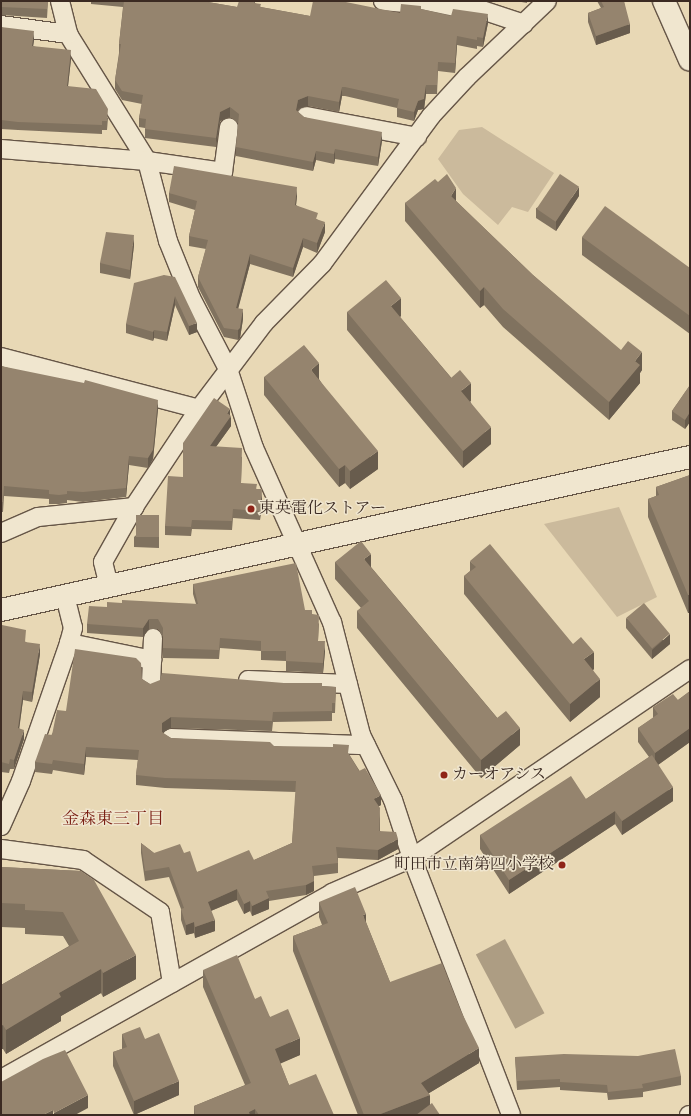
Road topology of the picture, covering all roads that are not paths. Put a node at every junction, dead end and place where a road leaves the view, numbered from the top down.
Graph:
1 (60, 1) edge
2 (383, 1) edge
3 (548, 1) edge
4 (664, 1) edge
5 (524, 24) junction
6 (1, 25) edge
7 (68, 34) junction
8 (690, 60) edge
9 (306, 116) edge
10 (229, 127) dead end
11 (417, 137) junction
12 (1, 149) edge
13 (147, 161) junction
14 (1, 356) edge
15 (228, 369) junction
16 (198, 409) junction
17 (690, 457) edge
18 (134, 507) junction
19 (1, 533) edge
20 (297, 543) junction
21 (109, 586) junction
22 (65, 596) junction
23 (1, 610) edge
24 (153, 638) dead end
25 (69, 643) junction
26 (152, 660) junction
27 (690, 669) edge
28 (248, 680) edge
29 (150, 684) edge
30 (348, 684) junction
31 (172, 738) edge
32 (366, 745) junction
33 (1, 826) edge
34 (1, 850) edge
35 (412, 858) junction
36 (172, 983) junction
37 (1, 1079) edge
38 (511, 1115) edge

1 - 7 street
2 - 5 street
3 - 5 street
4 - 8 street
5 - 11 street
6 - 7 street
7 - 13 street
9 - 11 street
10 - 13 street
11 - 15 street
12 - 13 street
13 - 15 street
14 - 16 street
15 - 16 street
15 - 20 street
16 - 18 street
17 - 20 street
18 - 19 street
18 - 21 street
20 - 21 street
20 - 30 street
21 - 22 street
22 - 23 street
22 - 25 street
24 - 26 street
25 - 26 street
25 - 33 street
26 - 29 street
27 - 35 street
28 - 30 street
30 - 32 street
31 - 32 street
32 - 35 street
34 - 36 street
35 - 36 street
35 - 38 street
36 - 37 street

